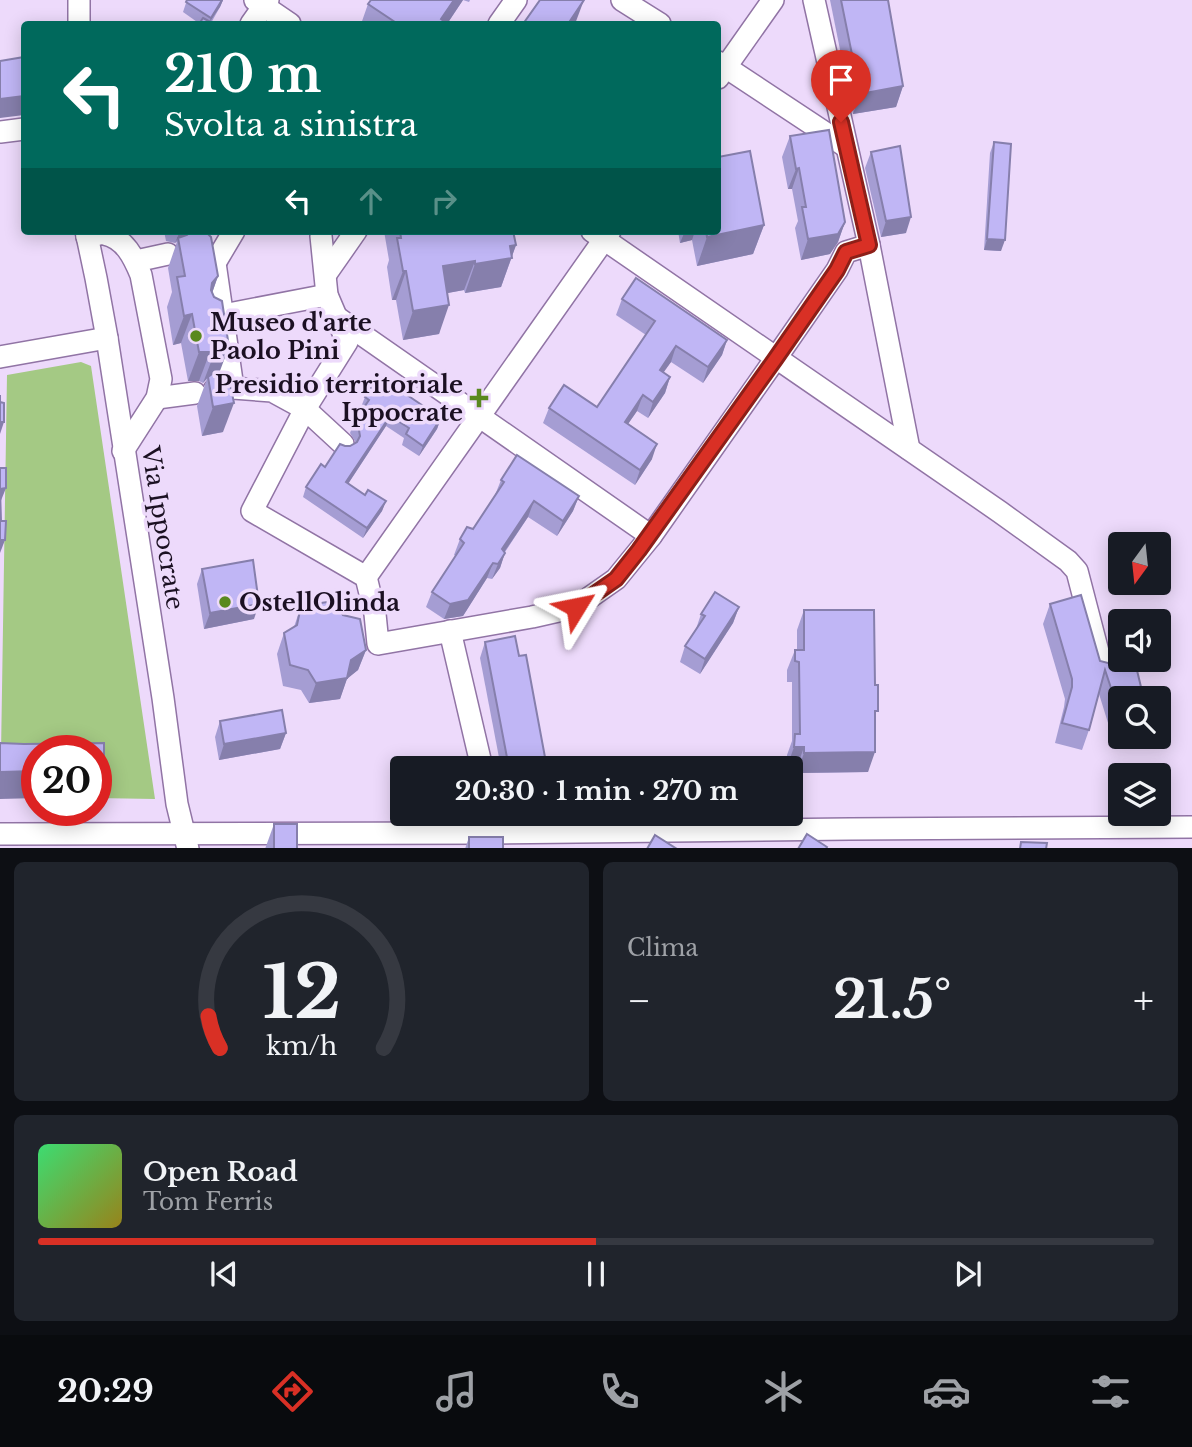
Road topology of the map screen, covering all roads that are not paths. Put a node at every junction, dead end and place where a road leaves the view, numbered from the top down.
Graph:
1 (79, 0) edge
2 (516, 0) edge
3 (622, 0) edge
4 (773, 0) edge
5 (814, 0) edge
6 (262, 2) edge
7 (79, 21) edge
8 (252, 21) edge
9 (286, 21) edge
10 (501, 21) edge
11 (655, 21) edge
12 (721, 69) edge
13 (721, 71) edge
14 (21, 129) edge
15 (0, 132) edge
16 (846, 147) junction
17 (87, 235) edge
18 (107, 235) edge
19 (232, 235) edge
20 (317, 235) edge
21 (320, 235) edge
22 (353, 235) edge
23 (601, 235) edge
24 (603, 235) edge
25 (869, 245) junction
26 (342, 250) junction
27 (136, 261) junction
28 (215, 263) junction
29 (327, 284) junction
30 (218, 316) junction
31 (338, 318) junction
32 (107, 338) junction
33 (0, 357) edge
34 (776, 358) junction
35 (214, 390) junction
36 (157, 398) junction
37 (305, 409) junction
38 (481, 416) junction
39 (343, 444) edge
40 (908, 449) junction
41 (123, 451) junction
42 (651, 536) junction
43 (366, 578) junction
44 (450, 631) junction
45 (1103, 671) edge
46 (479, 756) edge
47 (1192, 827) edge
48 (0, 834) edge
49 (836, 839) edge
50 (186, 841) edge
51 (510, 841) edge

1 - 7 street
2 - 10 street
3 - 11 street
4 - 12 street
5 - 16 street
6 - 8 street
6 - 9 street
13 - 16 street
14 - 15 street
16 - 25 street
17 - 32 street, Via Ippocrate
18 - 27 street
19 - 28 street
20 - 29 street
21 - 26 street
22 - 26 street
23 - 38 street
24 - 34 street
25 - 34 street
25 - 40 street
26 - 29 street
27 - 28 street
27 - 36 street
28 - 30 street
29 - 30 street
29 - 31 street
30 - 35 street
31 - 37 street
31 - 38 street
32 - 33 street
32 - 41 street, Via Ippocrate
34 - 40 street
34 - 42 street
35 - 36 street
35 - 37 street
36 - 41 street
37 - 39 street
37 - 43 street
38 - 42 street
38 - 43 street
40 - 45 street
41 - 50 street, Via Ippocrate
42 - 44 street
43 - 44 street
44 - 46 street
47 - 49 street
48 - 50 street
49 - 51 street
50 - 51 street

